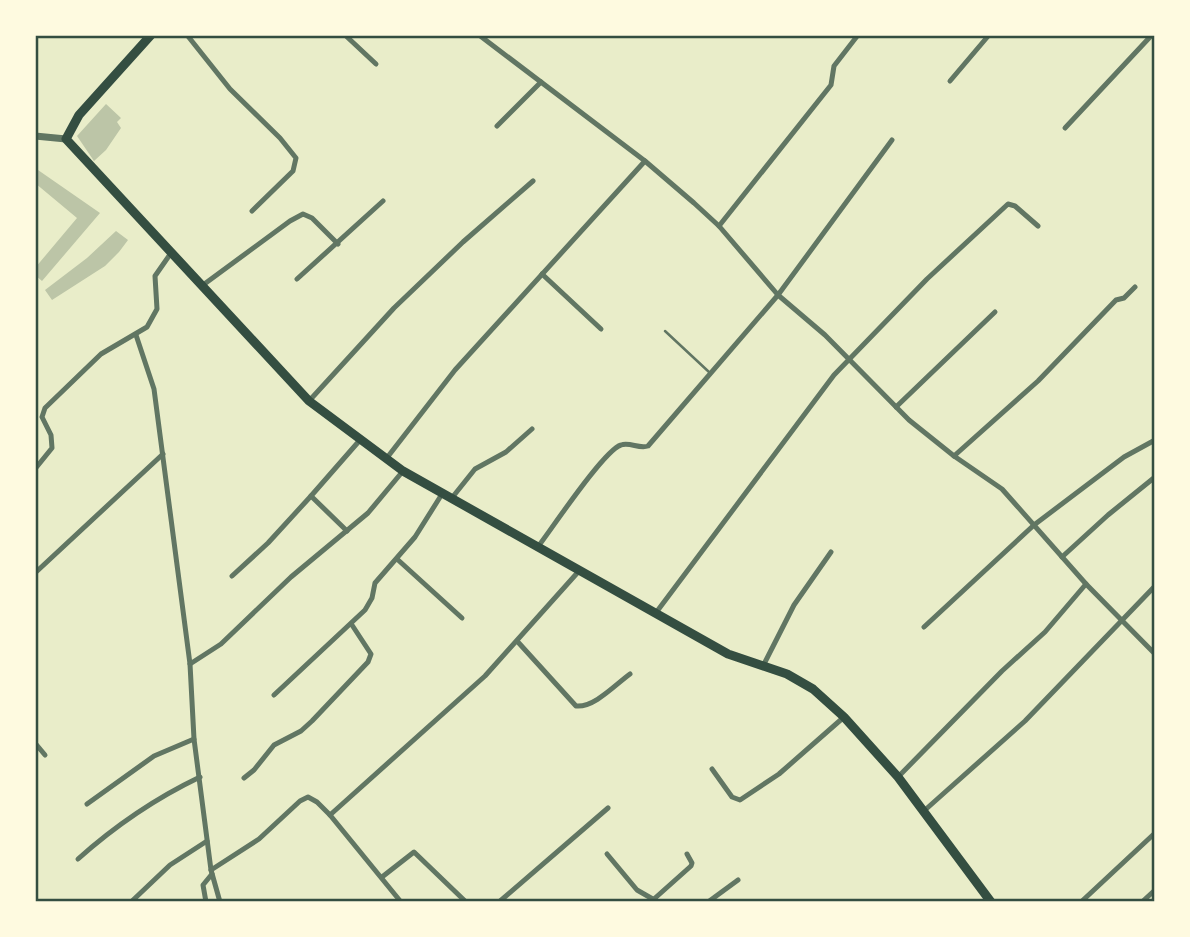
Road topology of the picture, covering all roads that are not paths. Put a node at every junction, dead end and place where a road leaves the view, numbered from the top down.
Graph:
1 (152, 35) edge
2 (187, 35) edge
3 (345, 35) edge
4 (479, 35) edge
5 (496, 35) edge
6 (858, 35) edge
7 (989, 35) edge
8 (1150, 38) edge
9 (489, 43) junction
10 (376, 64) dead end
11 (541, 82) junction
12 (950, 82) dead end
13 (497, 126) dead end
14 (1065, 128) dead end
15 (35, 136) edge
16 (66, 139) junction
17 (892, 140) dead end
18 (645, 161) junction
19 (533, 181) dead end
20 (383, 201) dead end
21 (252, 211) dead end
22 (719, 226) junction
23 (1038, 226) dead end
24 (338, 244) junction
25 (172, 252) junction
26 (542, 274) junction
27 (297, 279) dead end
28 (203, 285) junction
29 (1135, 287) dead end
30 (778, 295) junction
31 (995, 312) dead end
32 (601, 329) dead end
33 (665, 331) dead end
34 (136, 335) junction
35 (849, 358) junction
36 (712, 374) junction
37 (309, 401) junction
38 (895, 407) junction
39 (532, 429) dead end
40 (360, 440) junction
41 (1155, 440) edge
42 (163, 454) junction
43 (954, 456) junction
44 (386, 459) junction
45 (35, 469) edge
46 (403, 471) junction
47 (1155, 477) edge
48 (311, 496) junction
49 (446, 497) junction
50 (1034, 524) junction
51 (347, 531) junction
52 (537, 548) junction
53 (831, 552) dead end
54 (1062, 557) junction
55 (397, 559) junction
56 (579, 571) junction
57 (35, 573) edge
58 (232, 576) dead end
59 (1086, 584) junction
60 (1155, 586) edge
61 (655, 614) junction
62 (462, 618) dead end
63 (1122, 621) junction
64 (352, 625) junction
65 (924, 627) dead end
66 (517, 641) junction
67 (1155, 654) edge
68 (190, 664) junction
69 (763, 666) junction
70 (630, 674) dead end
71 (274, 695) dead end
72 (844, 717) junction
73 (194, 739) junction
74 (35, 743) edge
75 (45, 755) dead end
76 (712, 769) dead end
77 (898, 776) junction
78 (200, 777) junction
79 (244, 778) dead end
80 (88, 804) dead end
81 (608, 808) dead end
82 (925, 810) junction
83 (330, 815) junction
84 (1155, 833) edge
85 (207, 841) junction
86 (607, 853) dead end
87 (687, 855) dead end
88 (78, 859) dead end
89 (211, 872) junction
90 (382, 877) junction
91 (738, 880) dead end
92 (1155, 890) edge
93 (656, 901) edge
94 (131, 902) edge
95 (206, 902) edge
96 (220, 902) edge
97 (401, 902) edge
98 (466, 902) edge
99 (499, 902) edge
100 (708, 902) edge
101 (991, 902) edge
102 (1081, 902) edge
103 (1142, 902) edge

1 - 16 main road
2 - 21 street
3 - 10 street
4 - 9 street
5 - 9 street
6 - 22 street
7 - 12 street
8 - 14 street
9 - 11 street
11 - 13 street
11 - 18 street
15 - 16 street
16 - 25 main road
17 - 30 street
18 - 22 street
18 - 26 street
19 - 37 street
20 - 24 street
22 - 30 street
23 - 35 street
24 - 27 street
24 - 28 street
25 - 28 main road
25 - 34 street
26 - 32 street
26 - 44 street
28 - 37 main road
29 - 43 street
30 - 35 street
30 - 36 street
31 - 38 street
33 - 36 lane
34 - 42 street
34 - 45 street
35 - 38 street
35 - 61 street
36 - 52 street
37 - 40 main road
38 - 43 street
39 - 49 street
40 - 44 main road
40 - 48 street
41 - 50 street
42 - 57 street
42 - 68 street
43 - 50 street
44 - 46 main road
46 - 49 main road
46 - 51 street
47 - 54 street
48 - 51 street
48 - 58 street
49 - 52 main road
49 - 55 street
50 - 54 street
50 - 65 street
51 - 68 street
52 - 56 main road
53 - 69 street
54 - 59 street
55 - 62 street
55 - 64 street
56 - 61 main road
56 - 66 street
59 - 63 street
59 - 77 street
60 - 63 street
61 - 69 main road
63 - 67 street
63 - 82 street
64 - 71 street
64 - 79 street
66 - 70 street
66 - 83 street
68 - 73 street
69 - 72 main road
72 - 76 street
72 - 77 main road
73 - 78 street
73 - 80 street
74 - 75 street
77 - 82 main road
78 - 85 street
78 - 88 street
81 - 99 street
82 - 101 main road
83 - 89 street
83 - 90 street
84 - 102 street
85 - 89 street
85 - 94 street
86 - 93 street
87 - 93 street
89 - 95 street
89 - 96 street
90 - 97 street
90 - 98 street
91 - 100 street
92 - 103 street

